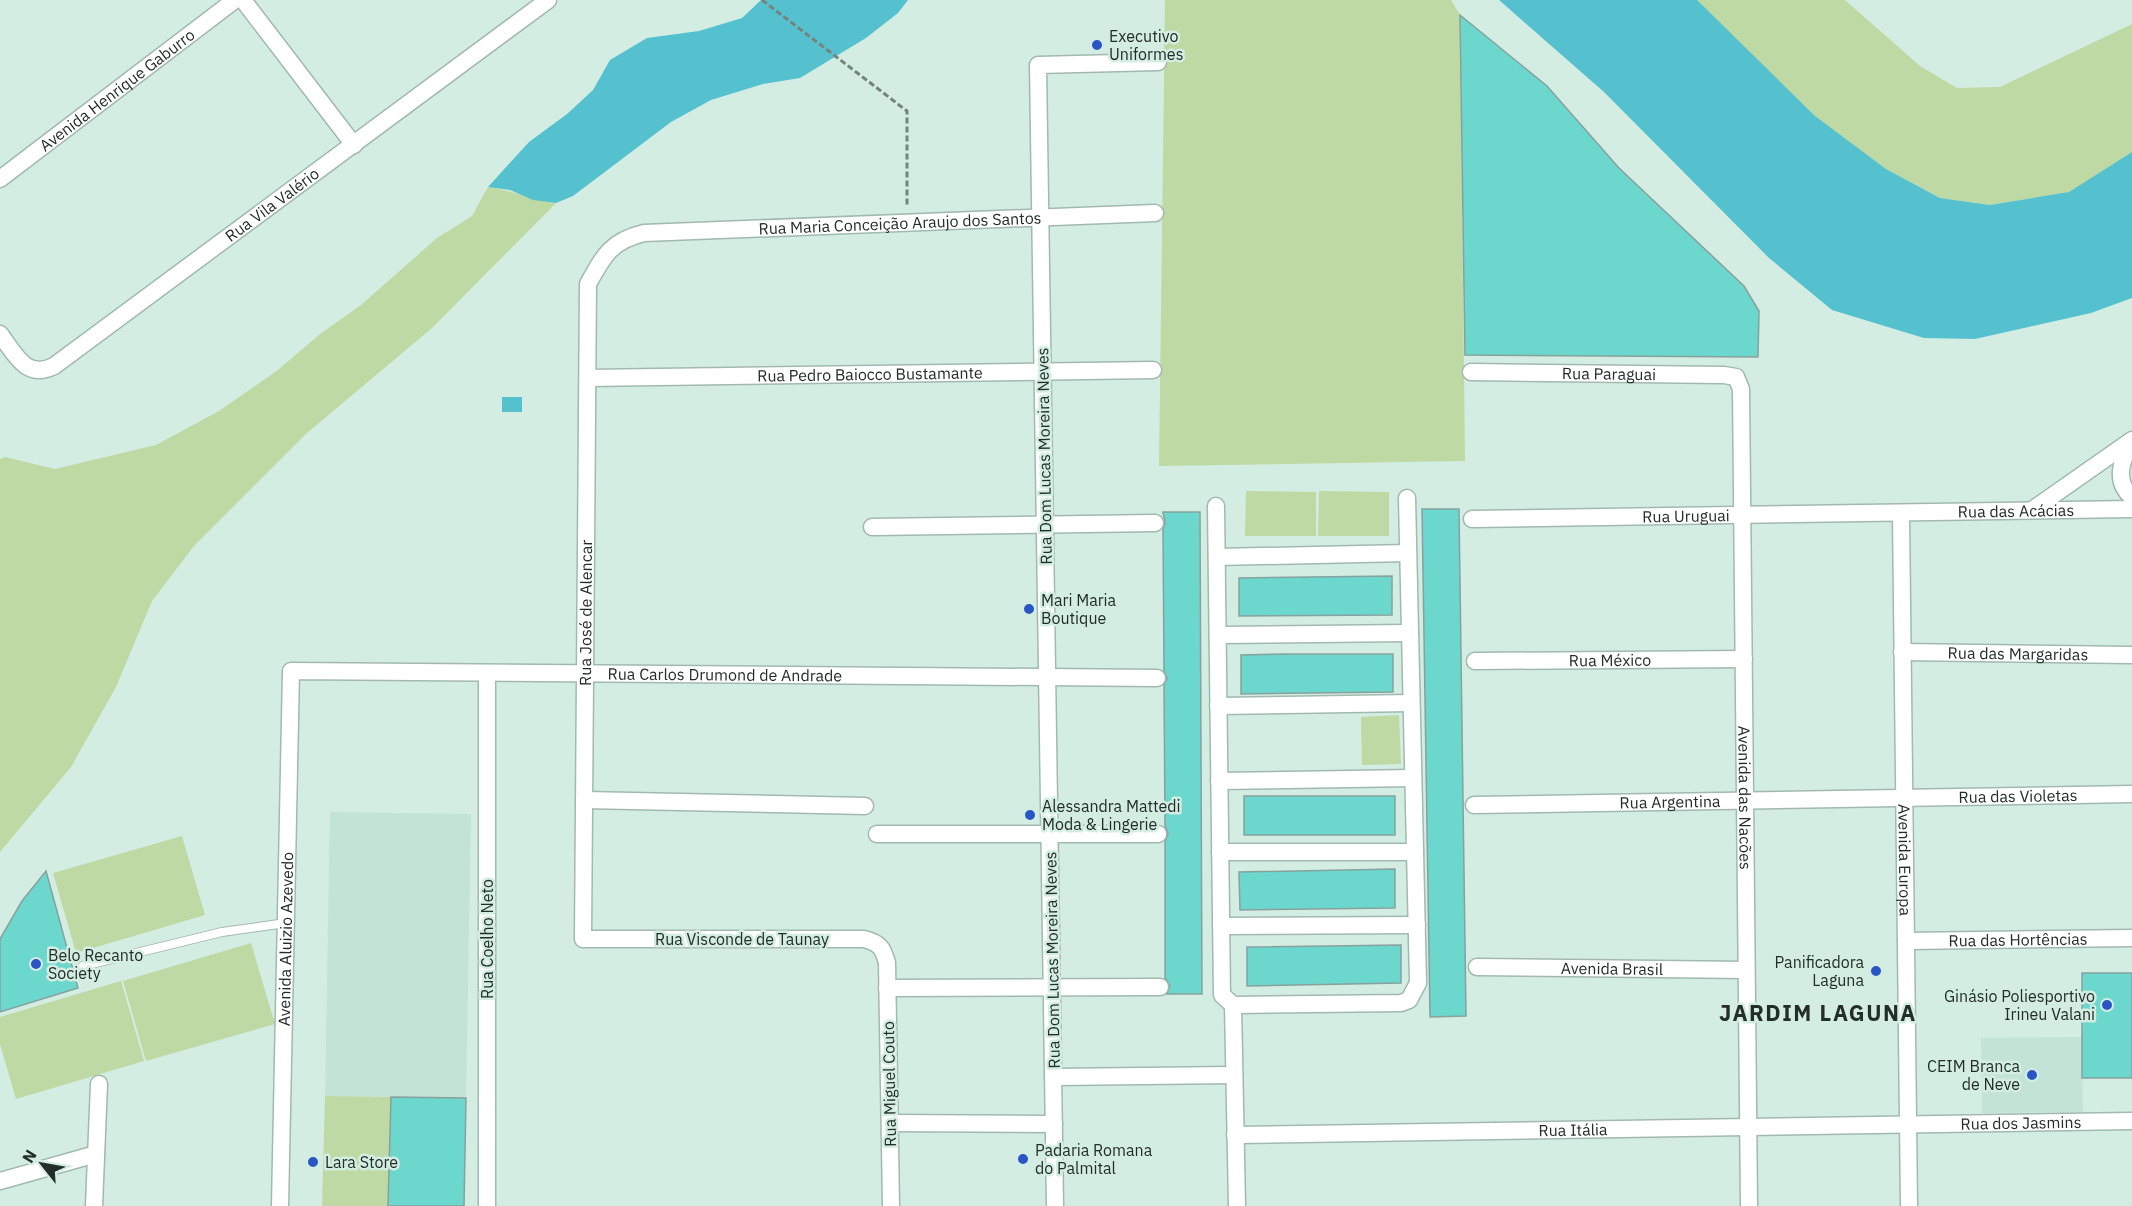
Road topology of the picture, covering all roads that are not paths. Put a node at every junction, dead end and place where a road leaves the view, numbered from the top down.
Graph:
1 (234, 0) edge
2 (243, 0) edge
3 (548, 0) edge
4 (1158, 62) dead end
5 (354, 145) junction
6 (0, 179) edge
7 (1155, 213) dead end
8 (1041, 218) junction
9 (588, 284) joint
10 (0, 334) edge
11 (1153, 370) dead end
12 (1043, 372) junction
13 (1471, 372) dead end
14 (588, 378) junction
15 (1741, 389) joint
16 (2132, 440) edge
17 (2132, 497) edge
18 (1407, 498) dead end
19 (1216, 506) dead end
20 (2132, 509) edge
21 (2032, 510) junction
22 (1901, 515) junction
23 (1742, 516) junction
24 (1472, 519) dead end
25 (1155, 523) dead end
26 (1045, 525) junction
27 (872, 527) dead end
28 (1407, 553) junction
29 (1217, 557) junction
30 (1409, 633) junction
31 (1218, 635) junction
32 (1902, 652) junction
33 (2132, 655) edge
34 (1744, 660) junction
35 (1475, 661) dead end
36 (291, 671) joint
37 (487, 673) junction
38 (585, 673) junction
39 (1047, 677) junction
40 (1157, 678) dead end
41 (1411, 703) junction
42 (1218, 705) junction
43 (1413, 778) junction
44 (1219, 781) junction
45 (2132, 794) edge
46 (584, 800) junction
47 (1904, 800) junction
48 (1745, 801) junction
49 (1474, 805) dead end
50 (865, 806) dead end
51 (878, 834) dead end
52 (1050, 834) junction
53 (1158, 834) dead end
54 (1220, 852) junction
55 (1415, 852) junction
56 (286, 923) junction
57 (1417, 925) junction
58 (1221, 926) junction
59 (2132, 938) edge
60 (583, 939) joint
61 (1906, 941) junction
62 (887, 963) joint
63 (83, 966) dead end
64 (1477, 966) dead end
65 (1746, 970) junction
66 (1052, 987) junction
67 (1160, 987) dead end
68 (887, 988) junction
69 (1233, 1005) junction
70 (1234, 1075) junction
71 (1053, 1077) junction
72 (99, 1084) dead end
73 (2132, 1121) edge
74 (890, 1123) junction
75 (1054, 1124) junction
76 (1908, 1125) junction
77 (1748, 1127) junction
78 (1235, 1135) junction
79 (96, 1154) junction
80 (0, 1181) edge
81 (94, 1206) edge
82 (280, 1206) edge
83 (487, 1206) edge
84 (891, 1206) edge
85 (1055, 1206) edge
86 (1237, 1206) edge
87 (1749, 1206) edge
88 (1910, 1206) edge

1 - 6 street, Avenida Henrique Gaburro
2 - 5 street
3 - 5 street, Rua Vila Valério
4 - 8 street, Rua Dom Lucas Moreira Neves
5 - 10 street, Rua Vila Valério
7 - 8 street, Rua Maria Conceição Araujo dos Santos
8 - 9 street, Rua Maria Conceição Araujo dos Santos
8 - 12 street, Rua Dom Lucas Moreira Neves
9 - 14 street, Rua José de Alencar
11 - 12 street, Rua Pedro Baiocco Bustamante
12 - 14 street, Rua Pedro Baiocco Bustamante
12 - 26 street, Rua Dom Lucas Moreira Neves
13 - 15 street, Rua Paraguai
14 - 38 street, Rua José de Alencar
15 - 23 street, Avenida das Nacões
16 - 17 street
16 - 21 street
18 - 28 street
19 - 29 street
20 - 21 street, Rua das Acácias
21 - 22 street, Rua das Acácias
22 - 23 street, Rua Uruguai
22 - 32 street, Avenida Europa
23 - 24 street, Rua Uruguai
23 - 34 street, Avenida das Nacões
25 - 26 street
26 - 27 street
26 - 39 street, Rua Dom Lucas Moreira Neves
28 - 29 street
28 - 30 street
29 - 31 street
30 - 31 street
30 - 41 street
31 - 42 street
32 - 33 street, Rua das Margaridas
32 - 47 street, Avenida Europa
34 - 35 street, Rua México
34 - 48 street, Avenida das Nacões
36 - 37 street, Rua Carlos Drumond de Andrade
36 - 56 street, Avenida Aluizio Azevedo
37 - 38 street, Rua Carlos Drumond de Andrade
37 - 83 street, Rua Coelho Neto
38 - 39 street, Rua Carlos Drumond de Andrade
38 - 46 street, Rua José de Alencar
39 - 40 street, Rua Carlos Drumond de Andrade
39 - 52 street, Rua Dom Lucas Moreira Neves
41 - 42 street
41 - 43 street
42 - 44 street
43 - 44 street
43 - 55 street
44 - 54 street
45 - 47 street, Rua das Violetas
46 - 50 street
46 - 60 street, Rua José de Alencar
47 - 48 street, Rua Argentina
47 - 61 street, Avenida Europa
48 - 49 street, Rua Argentina
48 - 65 street, Avenida das Nacões
51 - 52 street
52 - 53 street
52 - 66 street, Rua Dom Lucas Moreira Neves
54 - 55 street
54 - 58 street
55 - 57 street
56 - 63 lane
56 - 82 street, Avenida Aluizio Azevedo
57 - 58 street
57 - 69 street
58 - 69 street
59 - 61 street, Rua das Hortências
60 - 62 street, Rua Visconde de Taunay
61 - 76 street, Avenida Europa
62 - 68 street, Rua Miguel Couto
64 - 65 street, Avenida Brasil
65 - 77 street, Avenida das Nacões
66 - 67 street
66 - 68 street
66 - 71 street, Rua Dom Lucas Moreira Neves
68 - 74 street, Rua Miguel Couto
69 - 70 street
70 - 71 street
70 - 78 street
71 - 75 street, Rua Dom Lucas Moreira Neves
72 - 79 street
73 - 76 street, Rua dos Jasmins
74 - 75 street
74 - 84 street, Rua Miguel Couto
75 - 85 street, Rua Dom Lucas Moreira Neves
76 - 77 street, Rua Itália
76 - 88 street, Avenida Europa
77 - 78 street, Rua Itália
77 - 87 street, Avenida das Nacões
78 - 86 street
79 - 80 street
79 - 81 street

